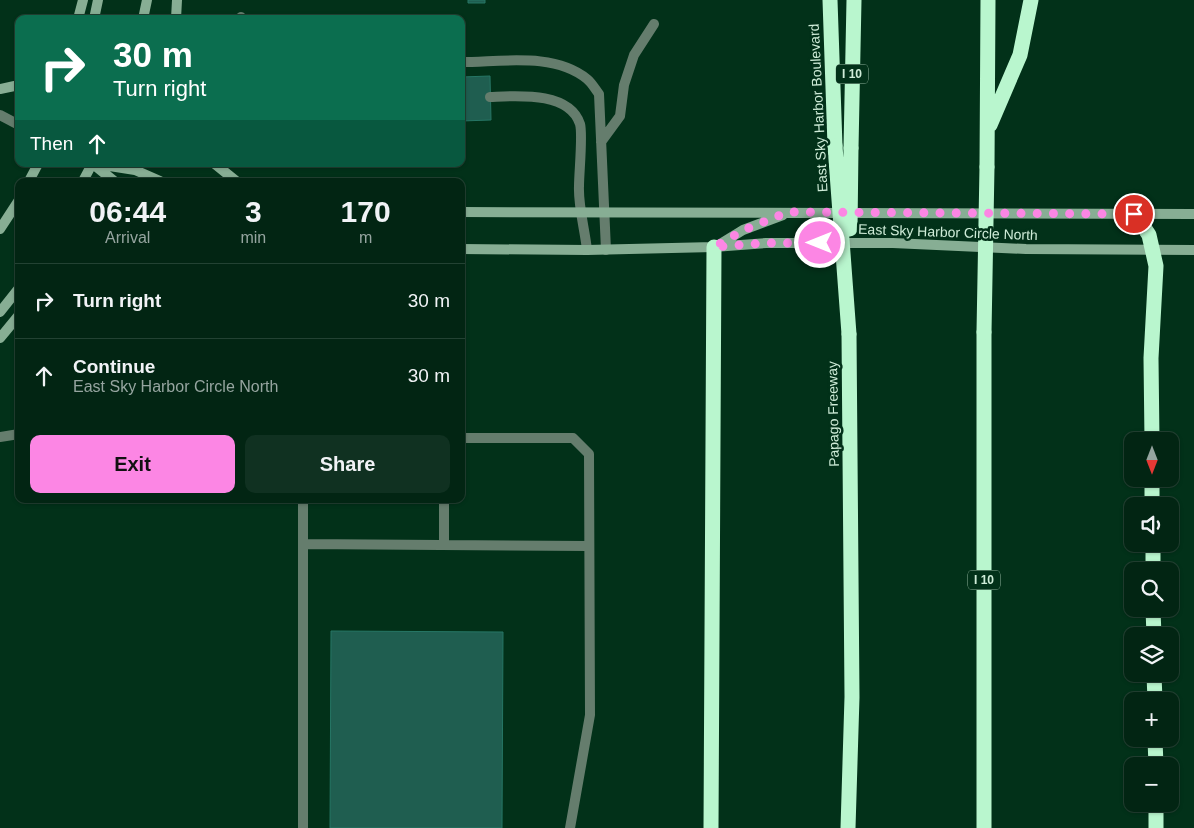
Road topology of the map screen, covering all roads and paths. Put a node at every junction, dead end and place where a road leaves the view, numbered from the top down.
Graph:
1 (83, 0) edge
2 (98, 0) edge
3 (147, 0) edge
4 (177, 0) edge
5 (830, 0) edge
6 (854, 0) edge
7 (988, 0) edge
8 (1031, 0) edge
9 (79, 15) edge
10 (95, 15) edge
11 (145, 15) edge
12 (176, 15) edge
13 (654, 24) dead end
14 (465, 62) edge
15 (15, 86) edge
16 (0, 89) edge
17 (490, 96) dead end
18 (0, 116) edge
19 (15, 122) edge
20 (988, 131) junction
21 (602, 142) junction
22 (96, 167) edge
23 (116, 167) edge
24 (219, 167) edge
25 (110, 178) edge
26 (153, 178) edge
27 (232, 178) edge
28 (15, 206) edge
29 (465, 212) edge
30 (788, 212) junction
31 (583, 213) junction
32 (604, 213) junction
33 (1134, 214) junction
34 (1194, 214) edge
35 (0, 229) edge
36 (714, 247) junction
37 (465, 249) edge
38 (1154, 249) junction
39 (587, 250) junction
40 (606, 250) junction
41 (1194, 250) edge
42 (15, 293) edge
43 (0, 312) edge
44 (15, 320) edge
45 (849, 334) junction
46 (0, 338) edge
47 (1152, 432) edge
48 (15, 435) edge
49 (0, 437) edge
50 (465, 438) edge
51 (303, 503) edge
52 (444, 503) edge
53 (303, 544) junction
54 (444, 545) junction
55 (589, 546) junction
56 (1156, 812) edge
57 (303, 828) edge
58 (570, 828) edge
59 (711, 828) edge
60 (848, 828) edge
61 (984, 828) edge
62 (1156, 828) edge

1 - 9 street
2 - 10 street
3 - 11 street
4 - 12 street
5 - 45 highway, East Sky Harbor Boulevard, bridge
6 - 45 highway, Papago Freeway / I 10, bridge
7 - 20 highway, I 10
8 - 20 highway
13 - 21 street
14 - 21 street
15 - 16 street
17 - 31 street
18 - 19 street
20 - 61 highway, I 10, bridge
21 - 32 street
22 - 25 street
23 - 26 street
24 - 27 street
28 - 35 street
29 - 31 street, East Sky Harbor Circle North
30 - 32 street, East Sky Harbor Circle North
30 - 33 street, East Sky Harbor Circle North
30 - 36 street
31 - 32 street, East Sky Harbor Circle North
31 - 39 street
32 - 40 street
33 - 34 street, East Sky Harbor Circle North
33 - 38 highway
36 - 38 street, East Sky Harbor Circle North
36 - 40 street, East Sky Harbor Circle North
36 - 59 highway
37 - 39 street, East Sky Harbor Circle North
38 - 41 street, East Sky Harbor Circle North
38 - 47 highway
39 - 40 street, East Sky Harbor Circle North
42 - 43 street
44 - 46 street
45 - 60 highway, Papago Freeway / I 10
48 - 49 street
50 - 55 street
51 - 53 street
52 - 54 street
53 - 54 street
53 - 57 street
54 - 55 street
55 - 58 street
56 - 62 highway

